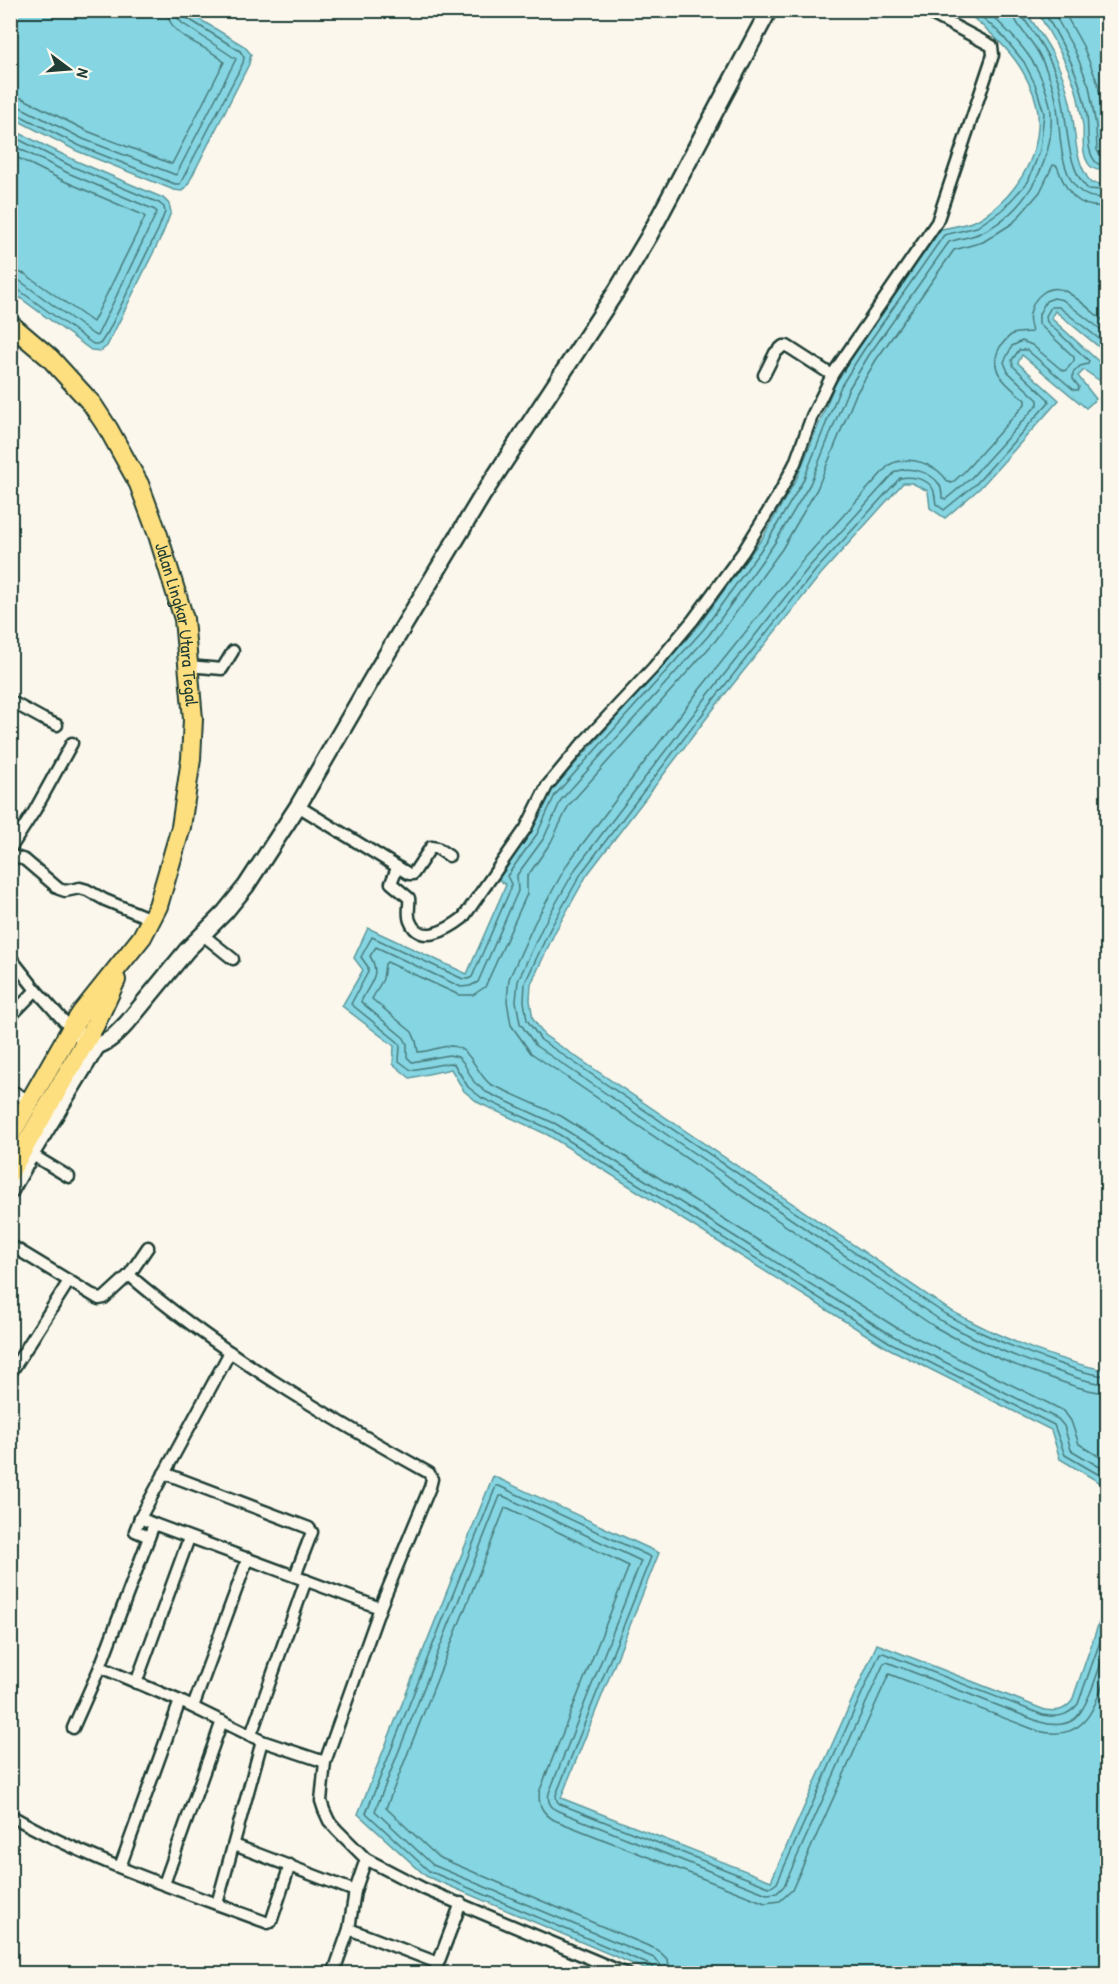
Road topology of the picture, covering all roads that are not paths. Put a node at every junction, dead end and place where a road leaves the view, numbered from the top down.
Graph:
1 (769, 10) edge
2 (924, 10) edge
3 (10, 324) edge
4 (764, 375) dead end
5 (832, 375) junction
6 (233, 651) dead end
7 (188, 658) junction
8 (10, 701) edge
9 (57, 725) dead end
10 (72, 743) dead end
11 (298, 806) junction
12 (10, 849) edge
13 (10, 855) edge
14 (449, 856) dead end
15 (397, 868) junction
16 (151, 919) junction
17 (203, 936) junction
18 (10, 957) edge
19 (233, 959) dead end
20 (123, 963) junction
21 (14, 970) edge
22 (36, 990) junction
23 (10, 1017) edge
24 (71, 1029) junction
25 (92, 1043) junction
26 (10, 1090) edge
27 (30, 1101) junction
28 (10, 1136) edge
29 (31, 1154) junction
30 (10, 1172) edge
31 (69, 1177) dead end
32 (10, 1191) edge
33 (10, 1245) edge
34 (148, 1247) dead end
35 (129, 1275) junction
36 (69, 1281) junction
37 (230, 1352) junction
38 (10, 1374) edge
39 (164, 1473) junction
40 (140, 1518) junction
41 (154, 1524) junction
42 (149, 1537) junction
43 (189, 1538) junction
44 (248, 1558) junction
45 (301, 1578) junction
46 (380, 1608) junction
47 (100, 1667) junction
48 (136, 1683) junction
49 (180, 1701) junction
50 (193, 1707) junction
51 (222, 1721) junction
52 (73, 1728) dead end
53 (251, 1735) junction
54 (262, 1741) junction
55 (325, 1762) junction
56 (10, 1815) edge
57 (234, 1845) junction
58 (366, 1859) junction
59 (290, 1865) junction
60 (120, 1867) junction
61 (164, 1884) junction
62 (355, 1891) junction
63 (460, 1903) junction
64 (218, 1904) junction
65 (349, 1929) junction
66 (436, 1969) edge
67 (333, 1974) edge
68 (627, 1974) edge

1 - 11 street
2 - 5 street
3 - 7 highway, Jalan Lingkar Utara Tegal
4 - 5 street
5 - 15 street
6 - 7 street
7 - 16 highway, Jalan Lingkar Utara Tegal
8 - 9 street
10 - 12 street
11 - 15 street
11 - 17 street
13 - 16 street
14 - 15 street
16 - 20 highway, Jalan Lingkar Utara Tegal
17 - 19 street
17 - 25 street
18 - 21 street
20 - 24 highway
20 - 25 highway
21 - 22 street
22 - 23 street
22 - 24 street
24 - 25 street
24 - 27 highway
25 - 29 street
25 - 30 highway
26 - 27 street
27 - 28 highway
29 - 31 street
29 - 32 street
33 - 36 street
34 - 35 street
35 - 36 street
35 - 37 street
36 - 38 street
37 - 39 street
37 - 46 street
39 - 40 street
39 - 45 street
40 - 41 street
40 - 42 street
41 - 42 street
41 - 43 street
42 - 47 street
43 - 44 street
43 - 48 street
44 - 45 street
44 - 50 street
45 - 46 street
45 - 53 street
46 - 55 street
47 - 48 street
47 - 52 street
48 - 49 street
49 - 50 street
49 - 60 street
50 - 51 street
51 - 53 street
51 - 61 street
53 - 54 street
54 - 55 street
54 - 57 street
55 - 58 street
56 - 60 street
57 - 59 street
57 - 64 street
58 - 62 street
58 - 63 street
59 - 62 street
59 - 64 street
60 - 61 street
61 - 64 street
62 - 65 street
63 - 66 street
63 - 68 street
65 - 66 street
65 - 67 street

